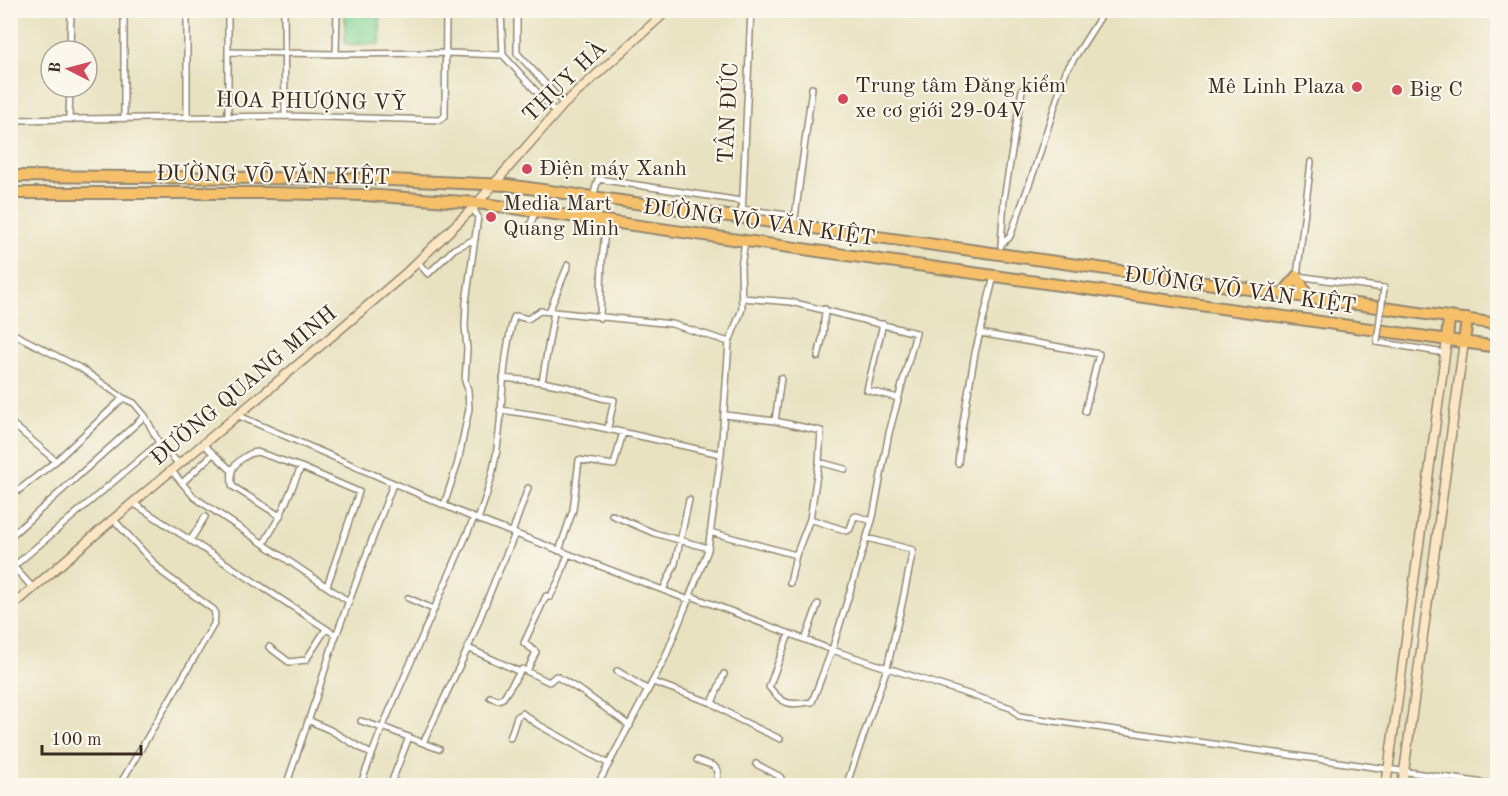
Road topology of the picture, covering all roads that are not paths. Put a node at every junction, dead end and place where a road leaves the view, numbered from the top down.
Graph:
1 (71, 10) edge
2 (123, 10) edge
3 (186, 10) edge
4 (228, 10) edge
5 (284, 10) edge
6 (337, 10) edge
7 (446, 10) edge
8 (501, 10) edge
9 (517, 10) edge
10 (668, 10) edge
11 (751, 10) edge
12 (1105, 10) edge
13 (70, 39) edge
14 (228, 52) junction
15 (284, 53) junction
16 (447, 53) junction
17 (336, 54) junction
18 (503, 55) junction
19 (812, 88) dead end
20 (1022, 90) dead end
21 (70, 99) edge
22 (564, 104) junction
23 (556, 113) junction
24 (285, 116) junction
25 (187, 117) junction
26 (228, 117) junction
27 (124, 118) junction
28 (69, 119) junction
29 (13, 120) dead end
30 (1311, 162) dead end
31 (10, 176) edge
32 (492, 184) junction
33 (10, 193) edge
34 (593, 196) junction
35 (741, 201) junction
36 (475, 205) junction
37 (536, 211) junction
38 (741, 213) junction
39 (795, 220) junction
40 (606, 221) junction
41 (530, 225) dead end
42 (475, 239) junction
43 (745, 241) junction
44 (1000, 249) junction
45 (417, 261) junction
46 (568, 265) dead end
47 (994, 276) junction
48 (1297, 276) junction
49 (1286, 290) junction
50 (1305, 292) junction
51 (742, 298) junction
52 (825, 309) junction
53 (551, 312) junction
54 (1449, 317) junction
55 (600, 318) junction
56 (1467, 319) junction
57 (883, 324) junction
58 (1497, 324) edge
59 (10, 332) edge
60 (980, 333) junction
61 (1447, 340) junction
62 (729, 342) junction
63 (1464, 342) junction
64 (1497, 347) edge
65 (1445, 353) junction
66 (1462, 355) junction
67 (818, 357) dead end
68 (503, 378) junction
69 (781, 378) dead end
70 (542, 382) junction
71 (123, 398) junction
72 (898, 398) junction
73 (500, 410) junction
74 (1085, 411) dead end
75 (237, 415) junction
76 (725, 415) junction
77 (145, 416) junction
78 (775, 421) junction
79 (10, 422) edge
80 (608, 428) junction
81 (623, 432) junction
82 (159, 442) junction
83 (202, 444) junction
84 (213, 454) junction
85 (722, 454) junction
86 (56, 461) junction
87 (819, 462) junction
88 (958, 463) dead end
89 (179, 464) junction
90 (301, 467) junction
91 (844, 470) dead end
92 (171, 471) junction
93 (232, 471) junction
94 (10, 482) edge
95 (182, 483) junction
96 (393, 484) junction
97 (528, 488) dead end
98 (18, 491) junction
99 (10, 497) edge
100 (689, 500) dead end
101 (133, 502) junction
102 (444, 505) junction
103 (612, 515) dead end
104 (205, 516) dead end
105 (280, 516) junction
106 (113, 519) junction
107 (476, 519) junction
108 (810, 519) junction
109 (872, 521) junction
110 (710, 532) junction
111 (514, 534) junction
112 (10, 537) edge
113 (867, 538) junction
114 (190, 542) junction
115 (680, 542) junction
116 (264, 543) junction
117 (708, 548) junction
118 (560, 551) junction
119 (568, 554) junction
120 (796, 555) junction
121 (12, 565) edge
122 (790, 583) dead end
123 (327, 586) junction
124 (33, 588) junction
125 (663, 590) junction
126 (408, 598) dead end
127 (690, 598) junction
128 (348, 600) junction
129 (818, 604) dead end
130 (10, 608) edge
131 (434, 609) junction
132 (326, 629) junction
133 (789, 634) junction
134 (336, 635) junction
135 (805, 640) junction
136 (269, 647) dead end
137 (468, 648) junction
138 (832, 650) junction
139 (887, 668) junction
140 (617, 671) dead end
141 (523, 672) junction
142 (723, 674) dead end
143 (652, 682) junction
144 (648, 690) junction
145 (490, 698) dead end
146 (712, 703) junction
147 (308, 720) junction
148 (361, 721) dead end
149 (630, 726) junction
150 (382, 728) junction
151 (409, 737) junction
152 (510, 738) dead end
153 (780, 739) dead end
154 (423, 743) junction
155 (439, 750) dead end
156 (371, 754) junction
157 (697, 760) dead end
158 (609, 764) junction
159 (756, 764) dead end
160 (1389, 769) junction
161 (1403, 771) junction
162 (1497, 785) edge
163 (119, 786) edge
164 (286, 786) edge
165 (360, 786) edge
166 (390, 786) edge
167 (597, 786) edge
168 (716, 786) edge
169 (778, 786) edge
170 (846, 786) edge
171 (1386, 786) edge
172 (1402, 786) edge

1 - 13 street
2 - 27 street
3 - 25 street
4 - 14 street
5 - 15 street
6 - 17 street
7 - 16 street, HOA PHƯỢNG VỸ
8 - 18 street
9 - 22 street
10 - 22 street, THỤY HÀ
11 - 35 street, TÂN ĐỨC
12 - 44 street
14 - 15 street
14 - 26 street
15 - 17 street
15 - 24 street
16 - 17 street
16 - 18 street
16 - 24 street, HOA PHƯỢNG VỸ
18 - 23 street
19 - 39 street
20 - 44 street
21 - 28 street
22 - 23 street, THỤY HÀ
23 - 32 street, THỤY HÀ
24 - 26 street, HOA PHƯỢNG VỸ
25 - 26 street, HOA PHƯỢNG VỸ
25 - 27 street, HOA PHƯỢNG VỸ
27 - 28 street, HOA PHƯỢNG VỸ
28 - 29 street, HOA PHƯỢNG VỸ
30 - 48 street
31 - 32 highway, ĐƯỜNG VÕ VĂN KIỆT
32 - 34 highway, ĐƯỜNG VÕ VĂN KIỆT
32 - 36 street, ĐƯỜNG QUANG MINH
33 - 36 highway, ĐƯỜNG VÕ VĂN KIỆT
34 - 35 street
34 - 38 highway, ĐƯỜNG VÕ VĂN KIỆT
35 - 38 street, TÂN ĐỨC
36 - 37 highway, ĐƯỜNG VÕ VĂN KIỆT
36 - 42 street
36 - 45 street, ĐƯỜNG QUANG MINH
37 - 40 highway, ĐƯỜNG VÕ VĂN KIỆT
37 - 41 street
38 - 39 highway, ĐƯỜNG VÕ VĂN KIỆT
39 - 44 highway, ĐƯỜNG VÕ VĂN KIỆT
40 - 43 highway, ĐƯỜNG VÕ VĂN KIỆT
40 - 55 street
42 - 45 street
42 - 102 street
43 - 47 highway, ĐƯỜNG VÕ VĂN KIỆT
43 - 51 street
44 - 49 highway, ĐƯỜNG VÕ VĂN KIỆT
45 - 75 street, ĐƯỜNG QUANG MINH
46 - 53 street
47 - 60 street
47 - 61 highway, ĐƯỜNG VÕ VĂN KIỆT
48 - 49 highway
48 - 50 highway
48 - 65 street, bridge
49 - 50 highway, ĐƯỜNG VÕ VĂN KIỆT
50 - 54 highway, ĐƯỜNG VÕ VĂN KIỆT
51 - 52 street
51 - 62 street
52 - 57 street
52 - 67 street
53 - 55 street
53 - 68 street
53 - 70 street
54 - 56 highway, ĐƯỜNG VÕ VĂN KIỆT
54 - 61 highway
55 - 62 street
56 - 58 highway, ĐƯỜNG VÕ VĂN KIỆT
56 - 63 highway
57 - 72 street
57 - 72 street
59 - 71 street
60 - 74 street
60 - 88 street
61 - 63 highway, ĐƯỜNG VÕ VĂN KIỆT
61 - 65 street
62 - 76 street
63 - 64 highway, ĐƯỜNG VÕ VĂN KIỆT
63 - 66 street
65 - 66 street
65 - 160 street
66 - 161 street
68 - 70 street
68 - 73 street
69 - 78 street
70 - 80 street
71 - 77 street
71 - 86 street
72 - 109 street
73 - 80 street
73 - 107 street
75 - 83 street, ĐƯỜNG QUANG MINH
75 - 96 street
76 - 78 street
76 - 85 street
77 - 82 street
77 - 112 street
78 - 87 street
79 - 86 street
80 - 81 street
81 - 85 street
81 - 118 street
82 - 89 street
82 - 121 street
83 - 84 street
83 - 89 street, ĐƯỜNG QUANG MINH
84 - 93 street
84 - 95 street
85 - 110 street
86 - 98 street
87 - 91 street
87 - 108 street
89 - 92 street, ĐƯỜNG QUANG MINH
90 - 93 street
90 - 105 street
90 - 123 street
92 - 95 street
92 - 101 street, ĐƯỜNG QUANG MINH
93 - 105 street
94 - 98 street
95 - 116 street
96 - 102 street
96 - 128 street
97 - 111 street
98 - 99 street
100 - 115 street
101 - 106 street, ĐƯỜNG QUANG MINH
101 - 114 street
102 - 107 street
103 - 115 street
104 - 114 street
105 - 116 street
106 - 124 street, ĐƯỜNG QUANG MINH
106 - 163 street
107 - 111 street
107 - 131 street
108 - 109 street
108 - 120 street
109 - 113 street
110 - 117 street
110 - 120 street
111 - 118 street
111 - 137 street
113 - 138 street
113 - 139 street
114 - 132 street
115 - 117 street
115 - 125 street
116 - 123 street
117 - 127 street
118 - 119 street
119 - 125 street
119 - 141 street
120 - 122 street
121 - 124 street
123 - 128 street
124 - 130 street, ĐƯỜNG QUANG MINH
125 - 127 street
126 - 131 street
127 - 133 street
127 - 143 street
128 - 134 street
129 - 135 street
131 - 150 street
132 - 134 street
132 - 136 street
133 - 135 street
133 - 138 street
134 - 147 street
135 - 138 street
137 - 141 street
137 - 154 street
138 - 139 street
139 - 160 street
139 - 170 street
140 - 144 street
141 - 145 street
141 - 149 street
142 - 146 street
143 - 144 street
143 - 146 street
144 - 149 street
146 - 153 street
147 - 156 street
147 - 164 street
148 - 150 street
149 - 158 street
150 - 151 street
150 - 156 street
151 - 154 street
151 - 166 street
152 - 158 street
154 - 155 street
156 - 165 street
157 - 168 street
158 - 167 street
159 - 169 street
160 - 161 street
160 - 171 street
161 - 162 street
161 - 172 street

